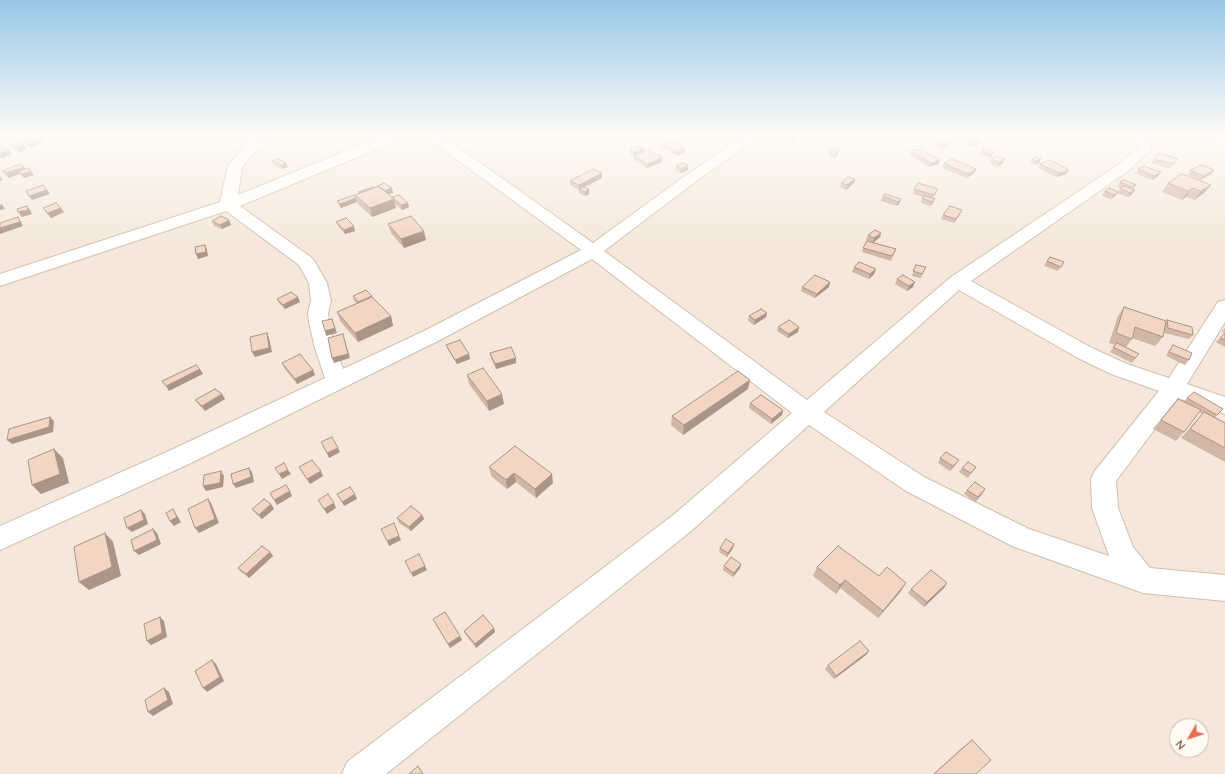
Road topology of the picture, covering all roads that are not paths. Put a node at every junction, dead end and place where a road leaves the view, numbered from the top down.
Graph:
1 (234, 171) edge
2 (310, 171) edge
3 (483, 171) edge
4 (701, 171) edge
5 (1118, 171) edge
6 (228, 205) junction
7 (593, 250) junction
8 (0, 280) edge
9 (958, 281) junction
10 (1225, 306) edge
11 (337, 381) junction
12 (1174, 388) junction
13 (1225, 406) edge
14 (808, 413) junction
15 (0, 538) edge
16 (1143, 580) junction
17 (1225, 588) edge
18 (359, 774) edge

1 - 6 street
2 - 6 street
3 - 7 street
4 - 7 street
5 - 9 street
6 - 8 street
6 - 11 street
7 - 11 street
7 - 14 street
9 - 12 street
9 - 14 street
10 - 12 street
11 - 15 street
12 - 13 street
12 - 16 street
14 - 16 street
14 - 18 street
16 - 17 street

